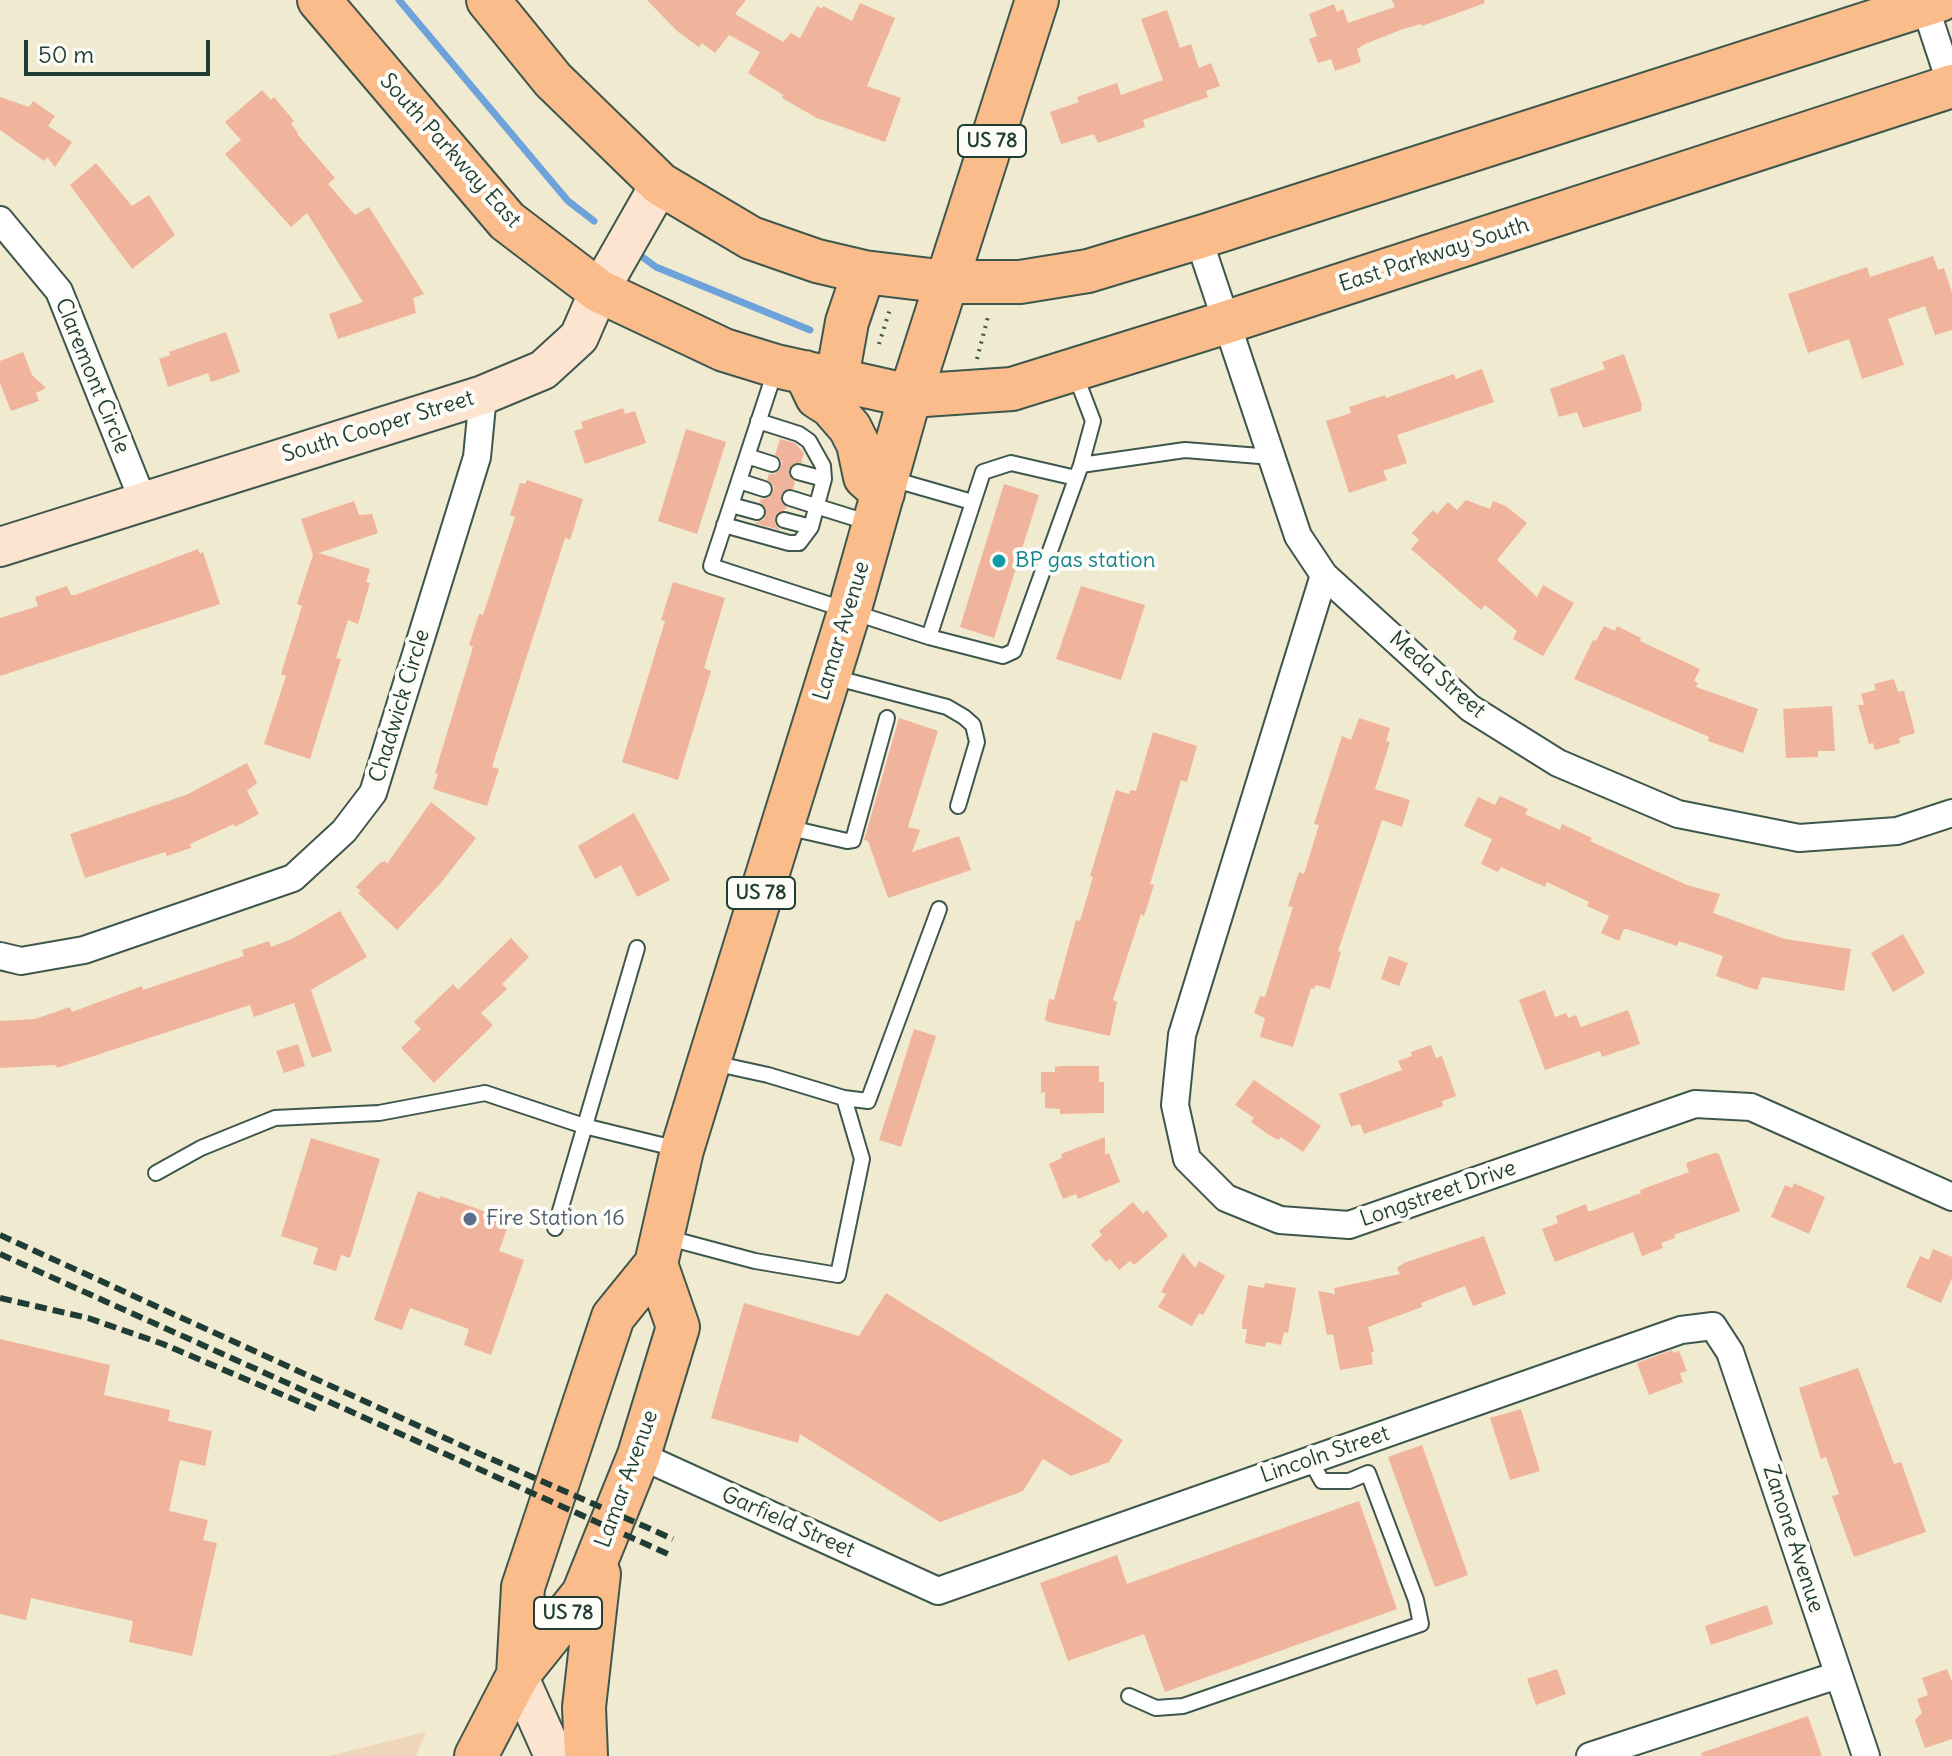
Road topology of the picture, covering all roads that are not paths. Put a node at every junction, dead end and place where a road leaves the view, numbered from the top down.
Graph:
1 (319, 0) edge
2 (488, 0) edge
3 (1037, 0) edge
4 (1929, 2) edge
5 (1952, 87) edge
6 (660, 184) junction
7 (0, 220) edge
8 (1198, 237) junction
9 (864, 272) junction
10 (947, 282) junction
11 (599, 291) junction
12 (1227, 322) junction
13 (1073, 370) junction
14 (806, 372) junction
15 (483, 395) junction
16 (910, 396) junction
17 (758, 421) junction
18 (747, 456) junction
19 (1272, 457) junction
20 (772, 464) dead end
21 (1079, 471) junction
22 (798, 472) dead end
23 (824, 479) junction
24 (739, 481) junction
25 (764, 489) dead end
26 (790, 498) dead end
27 (881, 498) junction
28 (143, 501) junction
29 (972, 502) junction
30 (731, 505) junction
31 (818, 507) junction
32 (757, 512) dead end
33 (784, 520) dead end
34 (724, 525) junction
35 (811, 527) junction
36 (0, 547) edge
37 (1324, 575) junction
38 (849, 612) junction
39 (929, 637) junction
40 (829, 675) junction
41 (887, 718) dead end
42 (958, 806) dead end
43 (1952, 813) edge
44 (782, 826) junction
45 (939, 909) dead end
46 (637, 948) dead end
47 (0, 956) edge
48 (709, 1062) junction
49 (844, 1098) junction
50 (584, 1126) junction
51 (682, 1150) junction
52 (156, 1173) dead end
53 (1952, 1197) edge
54 (555, 1228) dead end
55 (658, 1250) junction
56 (1713, 1326) joint
57 (639, 1455) junction
58 (1310, 1460) junction
59 (604, 1542) junction
60 (938, 1591) joint
61 (518, 1675) junction
62 (1838, 1675) junction
63 (1129, 1696) dead end
64 (476, 1756) edge
65 (554, 1756) edge
66 (586, 1756) edge
67 (1590, 1756) edge
68 (1866, 1756) edge

1 - 11 main road, South Parkway East
2 - 6 main road
3 - 10 main road, Lamar Avenue / US 78
4 - 5 street
4 - 8 main road
5 - 12 main road, East Parkway South
6 - 9 main road
6 - 11 street, South Cooper Street
7 - 28 street, Claremont Circle
8 - 10 main road
8 - 12 street, Meda Street
9 - 10 main road
9 - 14 main road
10 - 16 main road, Lamar Avenue / US 78
11 - 14 main road, South Parkway East
11 - 15 street, South Cooper Street
12 - 13 main road, East Parkway South
12 - 19 street, Meda Street
13 - 16 main road, East Parkway South
13 - 21 lane
14 - 16 main road, South Parkway East
14 - 17 lane
14 - 27 main road
15 - 28 street, South Cooper Street
15 - 47 street, Chadwick Circle
16 - 27 main road, Lamar Avenue / US 78
17 - 18 lane
17 - 23 lane
18 - 20 lane
18 - 24 lane
19 - 21 lane
19 - 37 street, Meda Street
21 - 29 lane
21 - 39 lane
22 - 23 lane
23 - 31 lane
24 - 25 lane
24 - 30 lane
26 - 31 lane
27 - 29 lane
27 - 31 lane
27 - 38 main road, Lamar Avenue / US 78
28 - 36 street, South Cooper Street
29 - 39 lane
30 - 32 lane
30 - 34 lane
31 - 35 lane
33 - 35 lane
34 - 35 lane
34 - 38 lane
37 - 43 street, Meda Street
37 - 53 street, Longstreet Drive
38 - 39 lane
38 - 40 main road, Lamar Avenue / US 78
40 - 42 lane
40 - 44 main road, Lamar Avenue / US 78
41 - 44 lane
44 - 48 main road, Lamar Avenue / US 78
45 - 49 lane
46 - 50 lane
48 - 49 lane
48 - 51 main road, Lamar Avenue / US 78
49 - 55 lane
50 - 51 lane
50 - 52 lane
50 - 54 lane
51 - 55 main road, Lamar Avenue / US 78
55 - 57 main road, Lamar Avenue / US 78
55 - 61 main road, Lamar Avenue / US 78
56 - 58 street, Lincoln Street
56 - 62 street, Zanone Avenue
57 - 59 main road, Lamar Avenue / US 78
57 - 60 street, Garfield Street
58 - 60 street, Lincoln Street
58 - 63 lane
59 - 61 main road, Lamar Avenue / US 78
59 - 66 main road
61 - 64 main road, Lamar Avenue / US 78
61 - 65 street
62 - 67 street
62 - 68 street, Zanone Avenue

